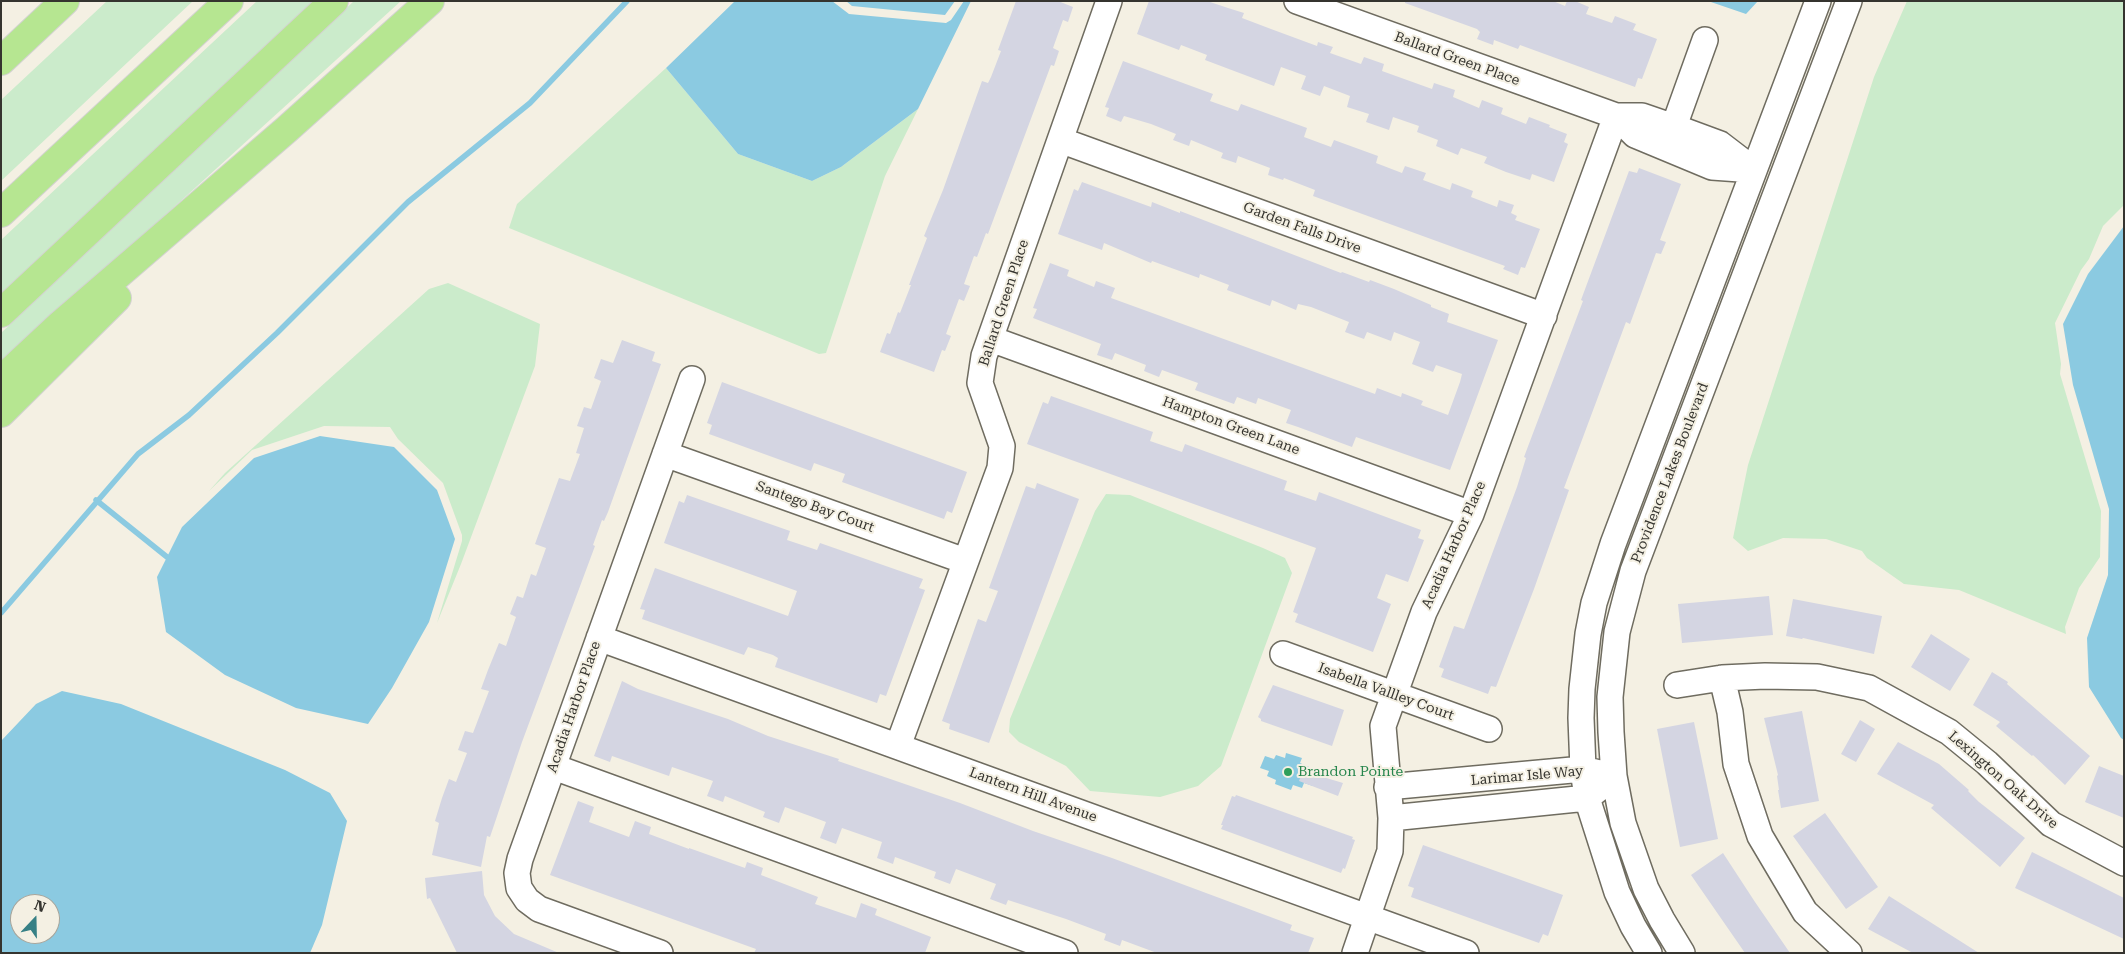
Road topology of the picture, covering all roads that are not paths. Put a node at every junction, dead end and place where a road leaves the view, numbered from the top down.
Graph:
1 (65, 1) edge
2 (229, 1) edge
3 (334, 1) edge
4 (430, 1) edge
5 (1109, 1) edge
6 (1297, 1) edge
7 (1818, 1) edge
8 (1848, 1) edge
9 (1705, 40) dead end
10 (1, 61) edge
11 (1616, 116) junction
12 (286, 130) junction
13 (1670, 137) junction
14 (1060, 140) junction
15 (1754, 170) junction
16 (1781, 179) junction
17 (1, 213) edge
18 (1, 314) edge
19 (1544, 316) junction
20 (991, 339) junction
21 (692, 379) dead end
22 (1, 380) edge
23 (1, 413) edge
24 (665, 454) junction
25 (1471, 514) junction
26 (965, 561) junction
27 (599, 638) junction
28 (1284, 654) dead end
29 (1722, 678) junction
30 (1677, 685) dead end
31 (1393, 695) junction
32 (1489, 729) dead end
33 (898, 746) junction
34 (554, 767) junction
35 (1583, 769) junction
36 (1614, 776) junction
37 (1445, 784) junction
38 (1387, 788) junction
39 (1587, 798) junction
40 (1449, 812) junction
41 (1391, 818) junction
42 (2124, 863) edge
43 (1368, 917) junction
44 (660, 953) edge
45 (1065, 953) edge
46 (1355, 953) edge
47 (1466, 953) edge
48 (1649, 953) edge
49 (1682, 953) edge
50 (1849, 953) edge

1 - 10 highway
2 - 17 highway
3 - 18 highway
4 - 12 highway
5 - 14 street, Ballard Green Place
6 - 11 street, Ballard Green Place
7 - 15 street, Providence Lakes Boulevard
8 - 16 street, Providence Lakes Boulevard
9 - 13 street
11 - 13 street
11 - 19 street, Acadia Harbor Place
12 - 22 highway
12 - 23 highway
13 - 15 street
14 - 19 street, Garden Falls Drive
14 - 20 street, Ballard Green Place
15 - 16 street
15 - 35 street, Providence Lakes Boulevard
16 - 36 street, Providence Lakes Boulevard
19 - 25 street, Acadia Harbor Place
20 - 25 street, Hampton Green Lane
20 - 26 street, Ballard Green Place
21 - 24 street, Acadia Harbor Place
24 - 26 street, Santego Bay Court
24 - 27 street, Acadia Harbor Place
25 - 31 street, Acadia Harbor Place
26 - 33 street, Ballard Green Place
27 - 33 street, Lantern Hill Avenue
27 - 34 street, Acadia Harbor Place
28 - 31 street, Isabella Vallley Court
29 - 30 street, Lexington Oak Drive
29 - 42 street, Lexington Oak Drive
29 - 50 street
31 - 32 street, Isabella Vallley Court
31 - 38 street, Acadia Harbor Place
33 - 43 street, Lantern Hill Avenue
34 - 44 street, Acadia Harbor Place
34 - 45 street
35 - 36 street, Larimar Isle Way
35 - 37 street, Larimar Isle Way
35 - 39 street, Providence Lakes Boulevard
36 - 39 street, Larimar Isle Way
36 - 49 street, Providence Lakes Boulevard
37 - 38 street, Larimar Isle Way
37 - 40 street
38 - 41 street, Acadia Harbor Place
39 - 40 street, Larimar Isle Way
39 - 48 street, Providence Lakes Boulevard
40 - 41 street, Larimar Isle Way
41 - 43 street, Acadia Harbor Place
43 - 46 street, Acadia Harbor Place
43 - 47 street, Lantern Hill Avenue

